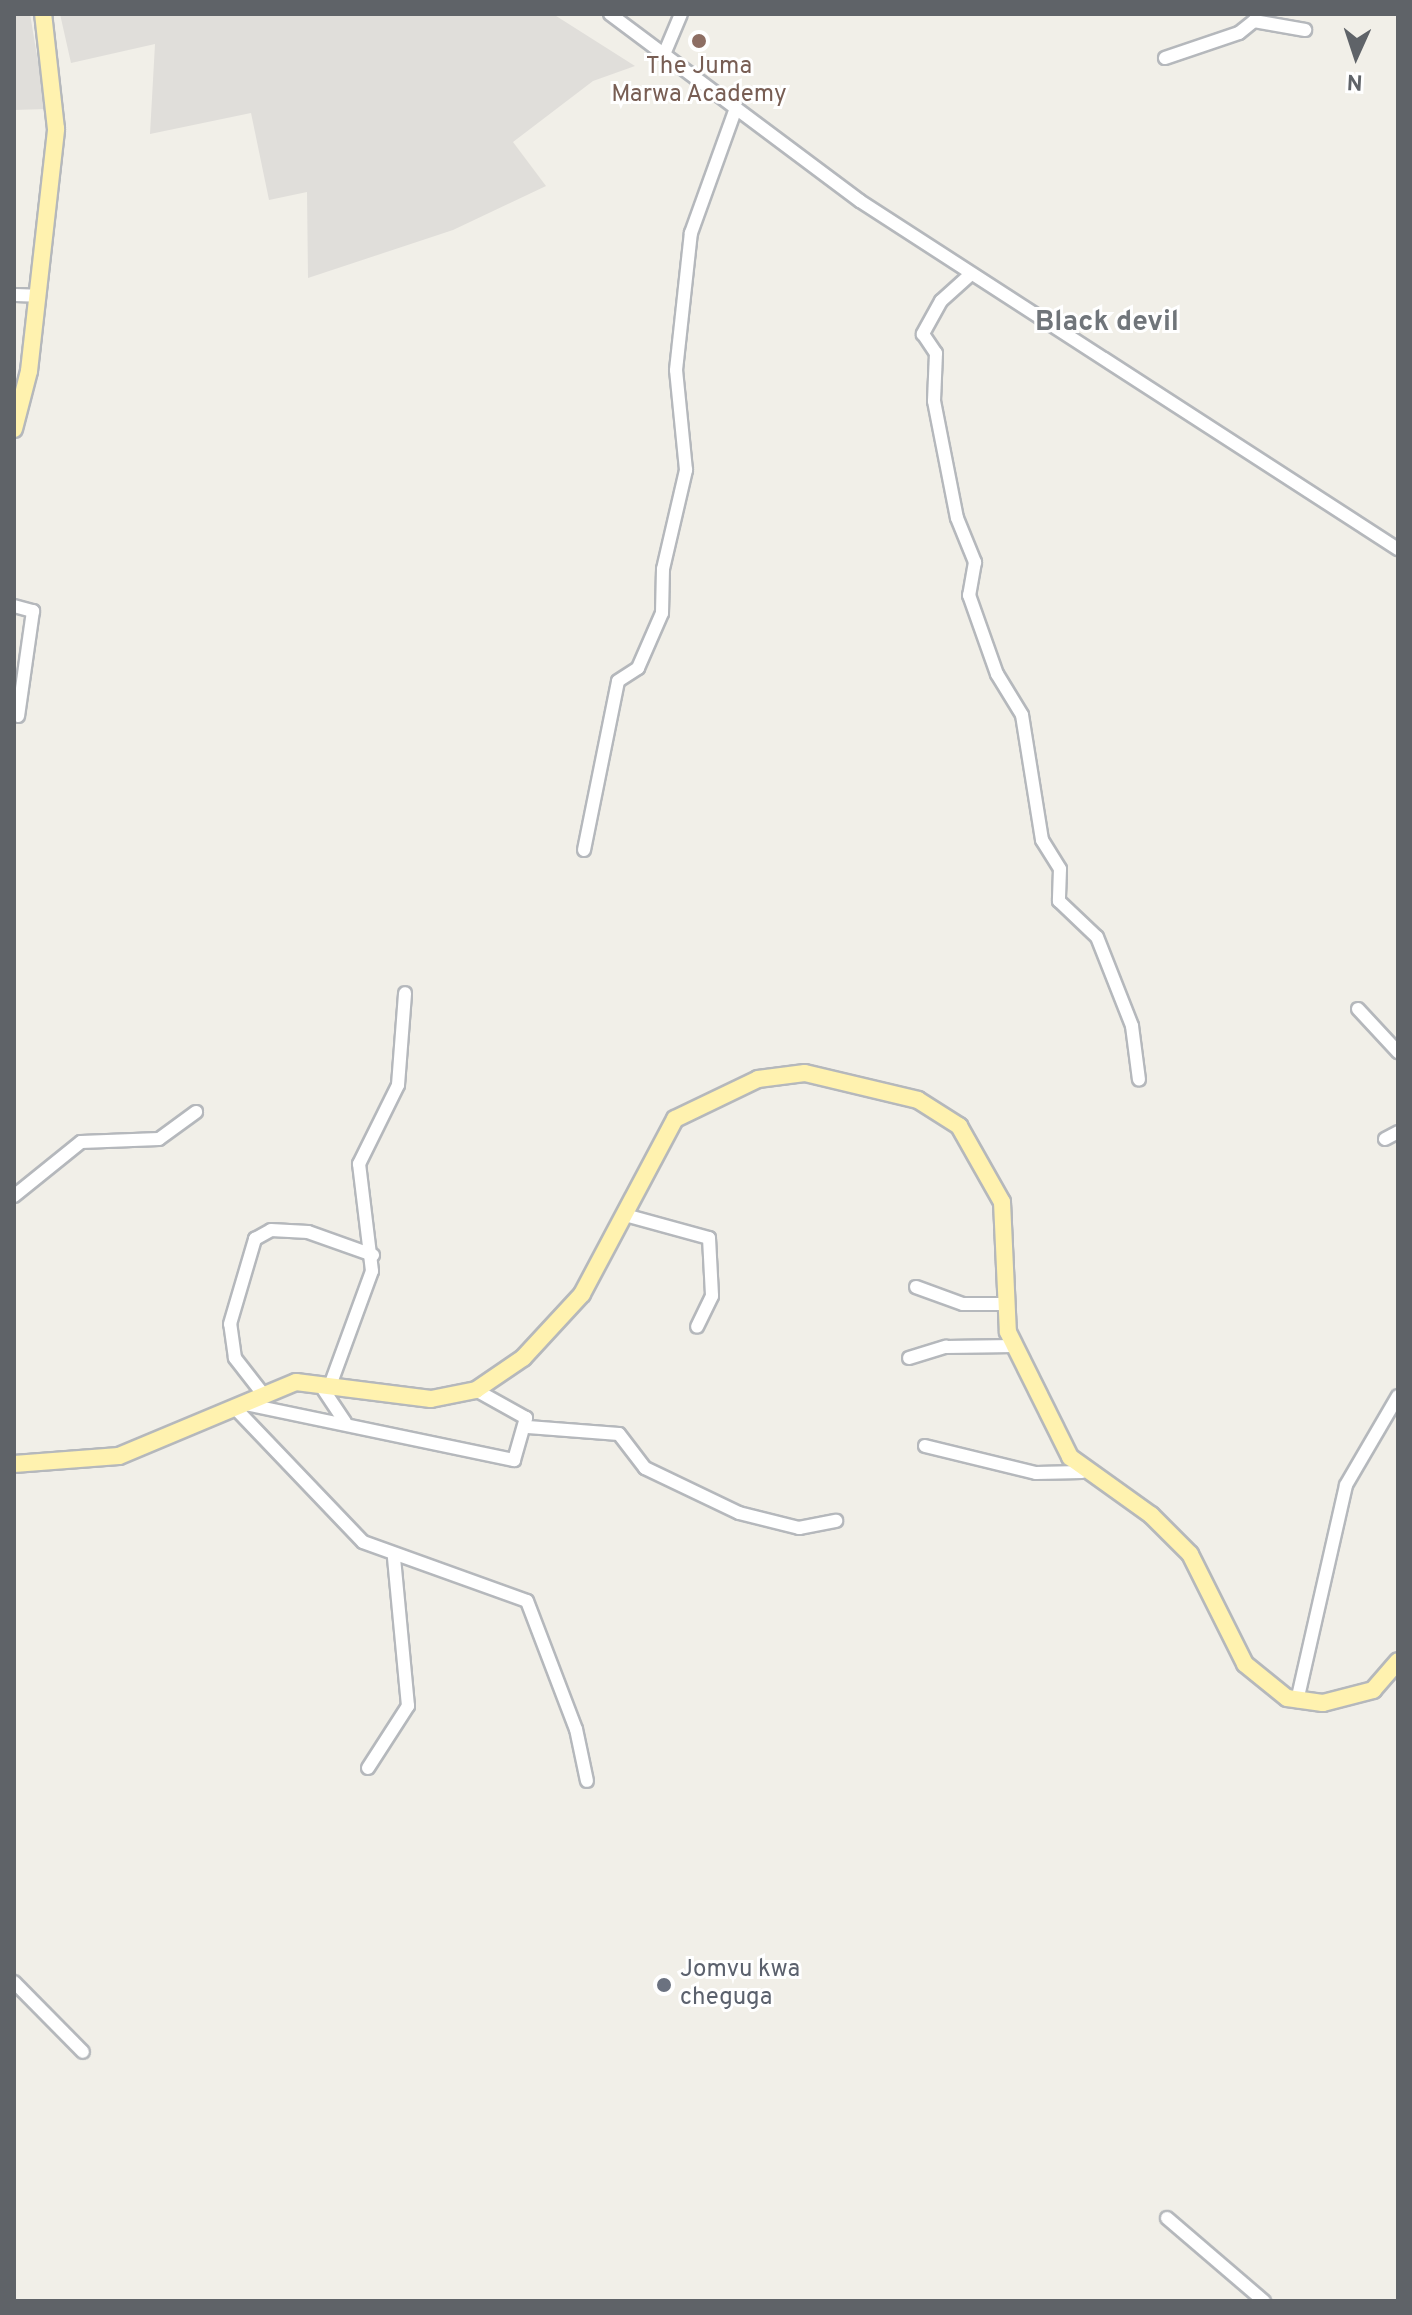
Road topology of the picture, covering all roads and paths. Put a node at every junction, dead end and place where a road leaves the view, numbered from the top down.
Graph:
1 (43, 14) edge
2 (610, 14) edge
3 (681, 14) edge
4 (1278, 20) edge
5 (1305, 30) dead end
6 (665, 52) junction
7 (1165, 58) dead end
8 (736, 108) junction
9 (971, 274) junction
10 (14, 295) edge
11 (39, 296) junction
12 (14, 429) edge
13 (1398, 549) edge
14 (14, 606) edge
15 (18, 716) dead end
16 (584, 850) dead end
17 (405, 993) dead end
18 (1358, 1009) dead end
19 (1398, 1052) edge
20 (1139, 1080) dead end
21 (196, 1112) dead end
22 (1398, 1132) edge
23 (1385, 1139) dead end
24 (14, 1196) edge
25 (625, 1215) junction
26 (373, 1255) junction
27 (916, 1287) dead end
28 (1003, 1304) junction
29 (697, 1327) dead end
30 (1014, 1346) junction
31 (909, 1358) dead end
32 (324, 1383) junction
33 (476, 1390) junction
34 (263, 1394) junction
35 (1398, 1396) edge
36 (239, 1406) junction
37 (345, 1422) junction
38 (528, 1427) junction
39 (925, 1446) dead end
40 (14, 1464) edge
41 (1082, 1472) junction
42 (836, 1521) dead end
43 (394, 1558) junction
44 (1398, 1661) edge
45 (1297, 1701) junction
46 (368, 1768) dead end
47 (587, 1781) dead end
48 (14, 1982) edge
49 (83, 2052) dead end
50 (1167, 2218) dead end
51 (1264, 2301) edge

1 - 11 main road
2 - 6 street
3 - 6 street
4 - 5 street
4 - 7 street
6 - 8 street
8 - 9 street
8 - 16 street
9 - 13 street
9 - 20 street
10 - 11 street
11 - 12 main road
14 - 15 street
17 - 26 street
18 - 19 street
21 - 24 street
22 - 23 street
25 - 28 main road
25 - 29 street
25 - 33 main road
26 - 32 street
26 - 34 street
27 - 28 street
28 - 30 main road
30 - 31 street
30 - 41 main road
32 - 33 main road
32 - 34 main road
32 - 37 street
33 - 38 street
34 - 36 main road
35 - 45 street
36 - 37 street
36 - 40 main road
36 - 43 street
37 - 38 street
38 - 42 street
39 - 41 street
41 - 45 main road
43 - 46 street
43 - 47 street
44 - 45 main road
48 - 49 street
50 - 51 street

